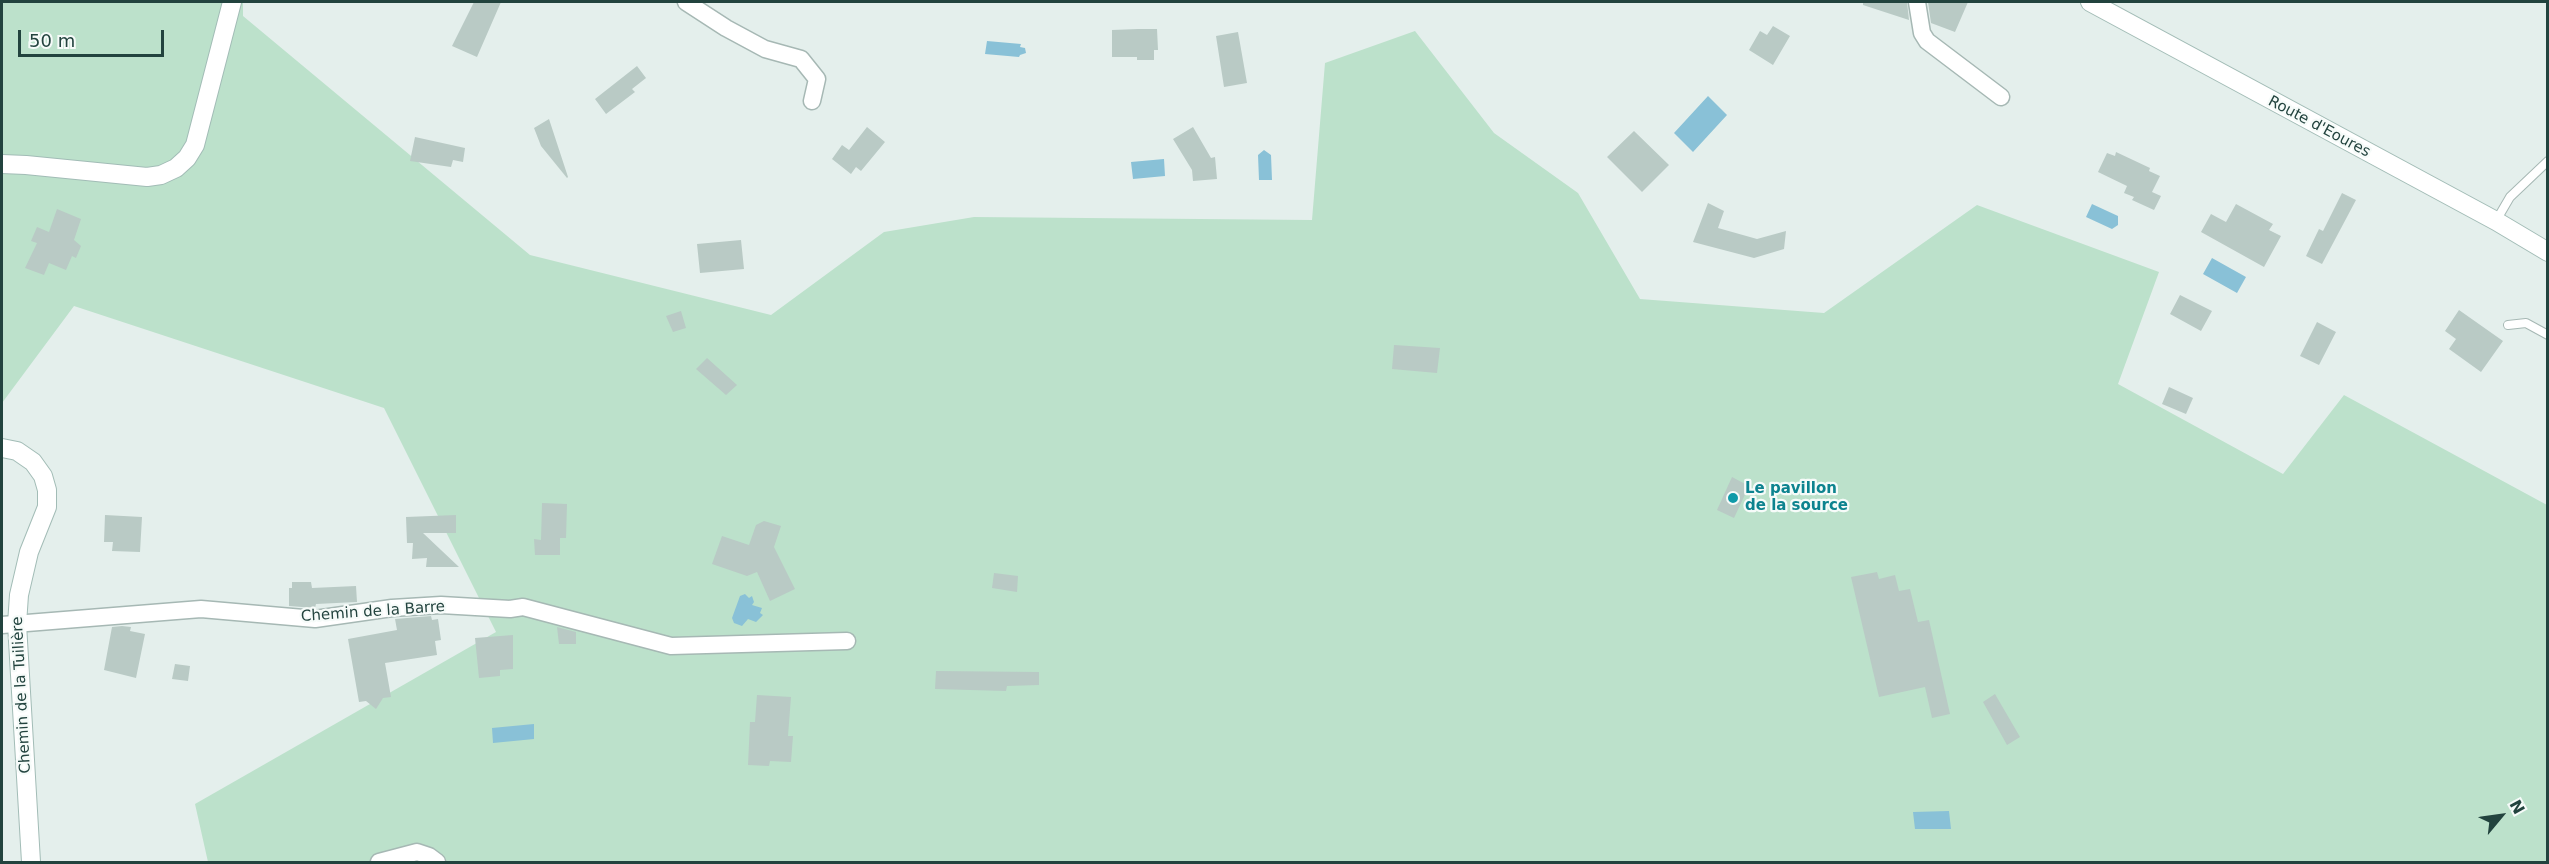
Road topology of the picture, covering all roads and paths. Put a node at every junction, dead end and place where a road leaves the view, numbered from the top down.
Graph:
1 (232, 2) edge
2 (686, 2) edge
3 (1917, 2) edge
4 (2090, 2) edge
5 (2001, 97) dead end
6 (812, 101) dead end
7 (2547, 161) edge
8 (2, 164) edge
9 (2496, 221) junction
10 (2547, 252) edge
11 (2508, 325) dead end
12 (2547, 335) edge
13 (2, 448) edge
14 (9, 625) edge
15 (847, 641) dead end
16 (31, 862) edge
17 (379, 862) edge
18 (437, 862) edge

1 - 8 street
2 - 6 street
3 - 5 street
4 - 9 street, Route d'Eoures
7 - 9 lane
9 - 10 street, Route d'Eoures
11 - 12 lane
13 - 14 street, Chemin de la Tuilière
14 - 15 street, Chemin de la Barre
14 - 16 street, Chemin de la Tuilière
17 - 18 street

